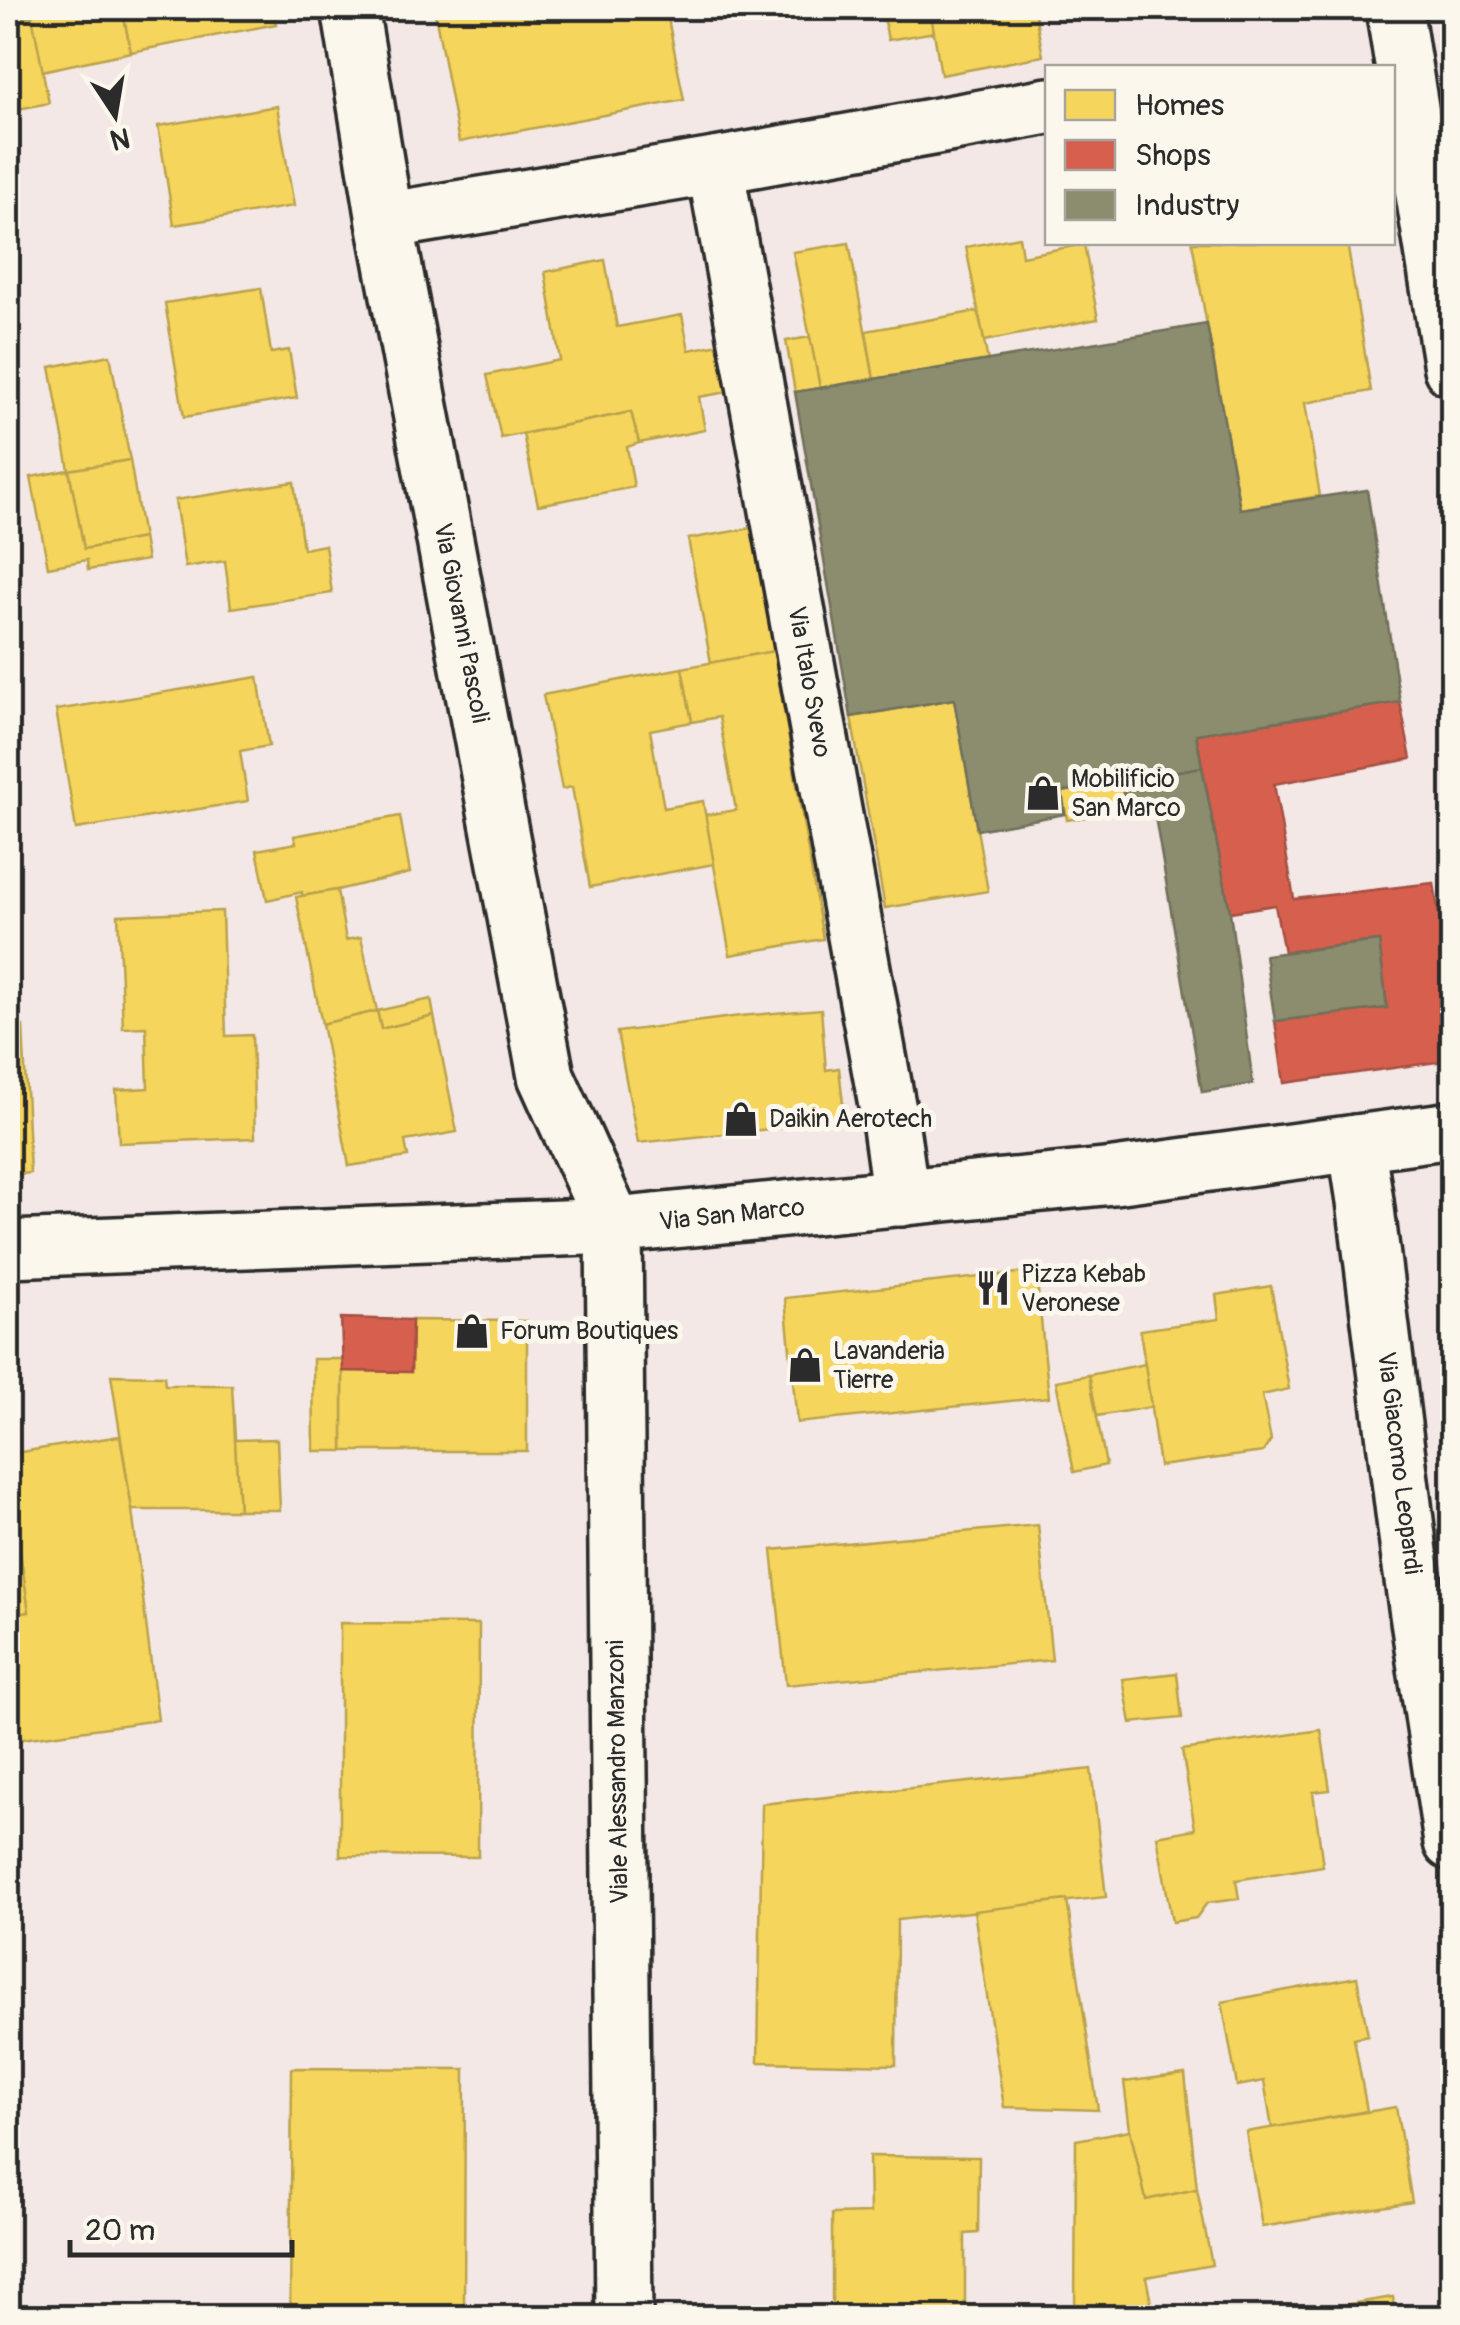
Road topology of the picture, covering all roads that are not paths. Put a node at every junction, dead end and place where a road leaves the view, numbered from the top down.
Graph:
1 (350, 8) edge
2 (1394, 8) edge
3 (1045, 107) edge
4 (714, 166) junction
5 (386, 221) junction
6 (1452, 368) edge
7 (1452, 1130) edge
8 (1356, 1143) junction
9 (901, 1198) junction
10 (614, 1226) junction
11 (8, 1249) edge
12 (1452, 1842) edge
13 (624, 2318) edge

1 - 5 street, Via Giovanni Pascoli
2 - 6 street
3 - 4 street
4 - 5 street
4 - 9 street, Via Italo Svevo
5 - 10 street, Via Giovanni Pascoli
7 - 8 street, Via San Marco
8 - 9 street, Via San Marco
8 - 12 street, Via Giacomo Leopardi
9 - 10 street, Via San Marco
10 - 11 street, Via San Marco
10 - 13 street, Viale Alessandro Manzoni

